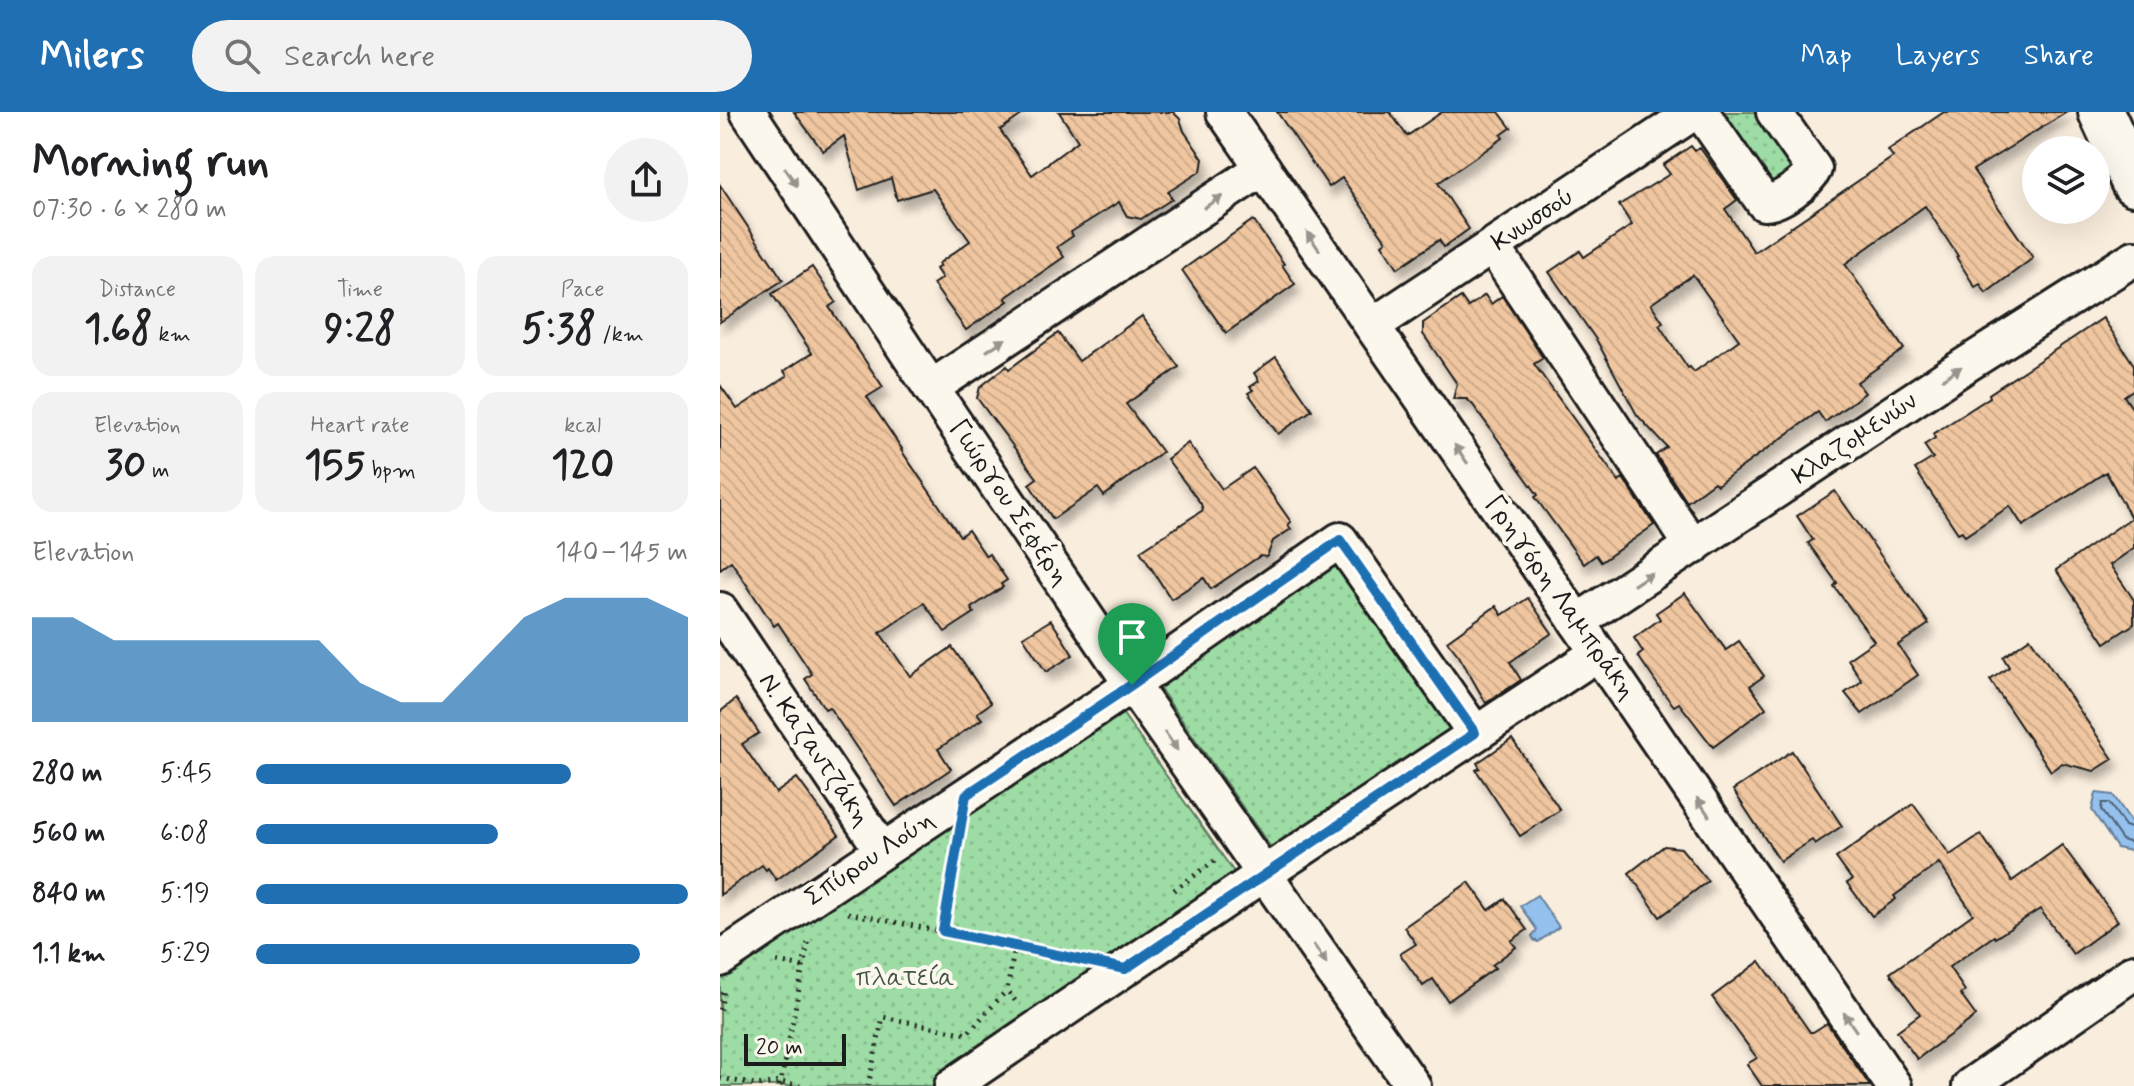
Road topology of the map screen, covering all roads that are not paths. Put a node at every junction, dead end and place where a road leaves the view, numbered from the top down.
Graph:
1 (748, 112) edge
2 (1224, 112) edge
3 (1694, 112) edge
4 (1701, 112) edge
5 (1774, 112) edge
6 (2101, 112) edge
7 (1263, 168) junction
8 (2134, 183) edge
9 (1493, 247) junction
10 (2134, 258) edge
11 (1372, 326) junction
12 (931, 388) junction
13 (1693, 547) junction
14 (720, 610) edge
15 (1577, 622) junction
16 (1598, 653) junction
17 (1132, 685) junction
18 (1475, 733) junction
19 (882, 850) junction
20 (1264, 874) junction
21 (720, 959) edge
22 (2134, 972) edge
23 (952, 1086) edge
24 (1413, 1086) edge
25 (1894, 1086) edge
26 (1970, 1086) edge

1 -> 12 street, Γιώργου Σεφέρη
2 - 7 street, Γρηγόρη Λαμπράκη
3 - 9 street, Κνωσσού
4 - 5 street
6 - 8 main road
11 -> 7 street, Γρηγόρη Λαμπράκη
12 -> 7 street
9 - 11 street, Κνωσσού
9 - 13 street
13 -> 10 street, Κλαζομενών
15 -> 11 street, Γρηγόρη Λαμπράκη
12 - 17 street, Γιώργου Σεφέρη
15 -> 13 street, Κλαζομενών
14 - 19 street, Ν. Καζαντζάκη
15 - 16 street, Γρηγόρη Λαμπράκη
16 - 18 street
25 -> 16 street, Γρηγόρη Λαμπράκη
17 - 18 street, Σπύρου Λούη
17 - 19 street, Σπύρου Λούη
17 -> 20 street, Γιώργου Σεφέρη
18 - 20 street
19 - 21 street, Σπύρου Λούη
20 - 23 street
20 -> 24 street, Γιώργου Σεφέρη
22 - 26 street

